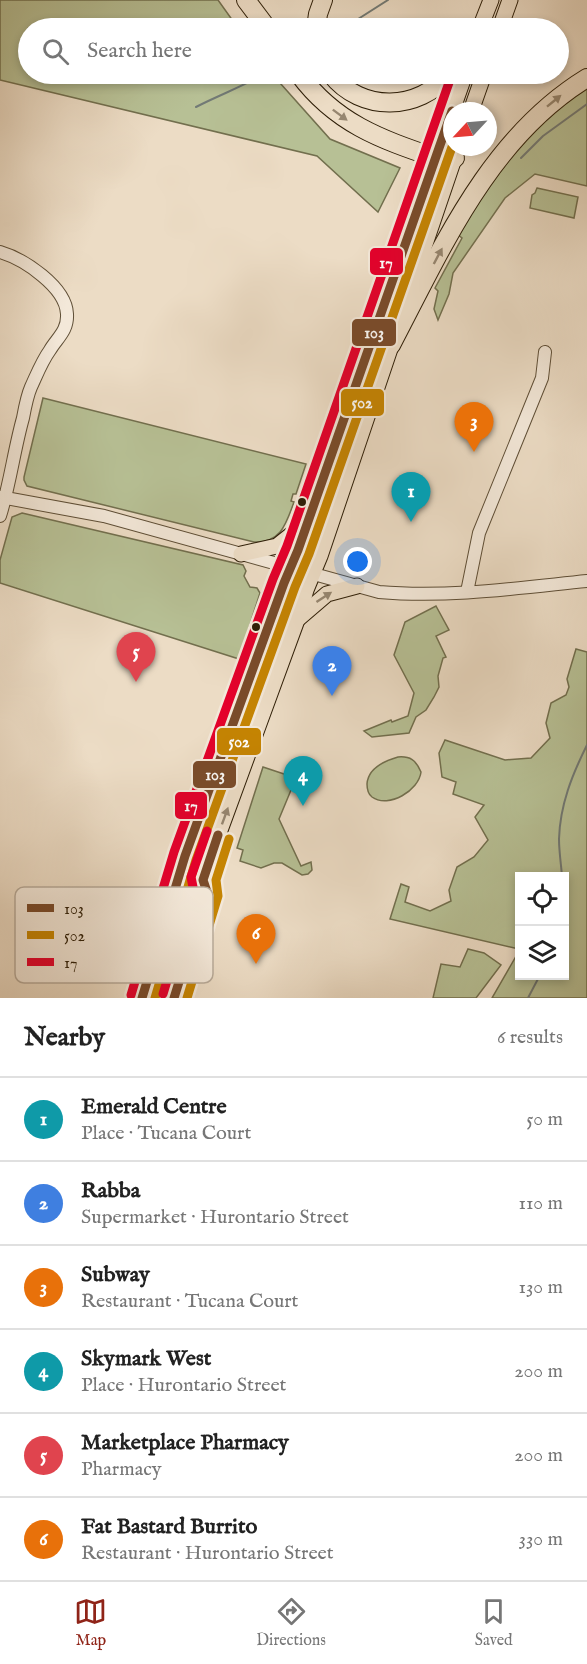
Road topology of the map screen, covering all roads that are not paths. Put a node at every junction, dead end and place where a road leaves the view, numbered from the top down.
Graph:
1 (246, 0) edge
2 (322, 0) edge
3 (491, 0) edge
4 (510, 0) edge
5 (260, 18) edge
6 (317, 18) edge
7 (484, 18) edge
8 (504, 18) edge
9 (587, 78) edge
10 (308, 84) edge
11 (340, 84) edge
12 (439, 84) edge
13 (462, 84) edge
14 (480, 84) edge
15 (474, 102) edge
16 (451, 156) edge
17 (456, 156) edge
18 (436, 158) junction
19 (0, 252) edge
20 (391, 345) junction
21 (545, 352) dead end
22 (3, 498) edge
23 (0, 516) edge
24 (307, 522) junction
25 (241, 554) junction
26 (291, 568) junction
27 (313, 574) junction
28 (587, 581) edge
29 (357, 586) junction
30 (466, 592) junction
31 (297, 620) junction
32 (176, 887) edge
33 (205, 887) edge
34 (147, 983) edge
35 (179, 983) edge
36 (142, 998) edge
37 (174, 998) edge

1 - 5 highway
2 - 6 highway
3 - 7 main road
4 - 8 main road
20 -> 9 highway
10 -> 18 highway
11 - 12 highway
13 - 18 main road
14 - 15 main road
16 - 18 highway
17 - 20 main road
18 - 24 main road
19 - 22 street
20 - 27 main road
21 - 30 street
22 - 23 street
22 - 25 street
24 - 25 main road
24 - 26 main road
25 - 26 street
26 - 27 street
26 - 32 main road
27 - 29 street
27 - 31 main road
28 - 30 street
29 - 30 street
31 -> 29 main road
33 -> 31 main road
34 - 36 main road
37 -> 35 main road

